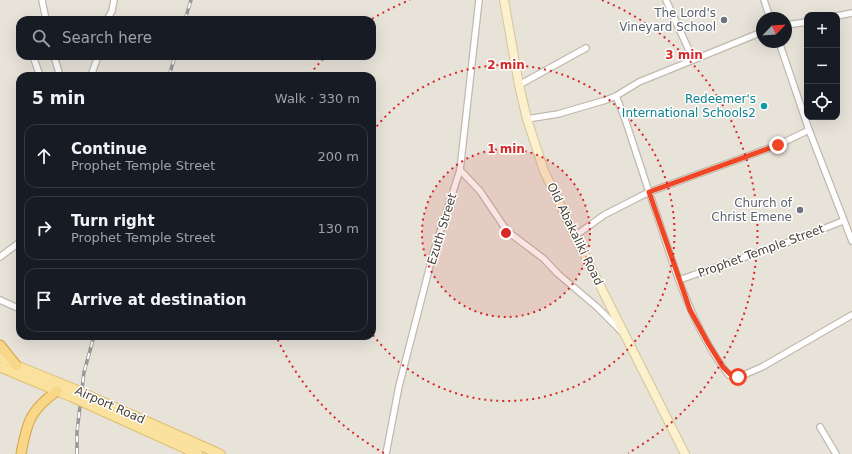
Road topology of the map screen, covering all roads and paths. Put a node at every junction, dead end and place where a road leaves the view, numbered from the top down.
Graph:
1 (42, 0) edge
2 (114, 0) edge
3 (479, 0) edge
4 (504, 0) edge
5 (666, 0) edge
6 (764, 0) edge
7 (768, 12) edge
8 (852, 13) edge
9 (840, 15) edge
10 (45, 16) edge
11 (109, 16) edge
12 (804, 22) edge
13 (792, 24) edge
14 (756, 34) edge
15 (586, 48) dead end
16 (781, 48) edge
17 (693, 59) junction
18 (34, 60) edge
19 (55, 60) edge
20 (97, 60) edge
21 (39, 72) edge
22 (59, 72) edge
23 (92, 72) edge
24 (519, 84) junction
25 (616, 96) junction
26 (527, 119) junction
27 (809, 130) junction
28 (460, 170) junction
29 (649, 192) junction
30 (843, 221) junction
31 (575, 236) junction
32 (852, 241) edge
33 (16, 245) edge
34 (0, 257) edge
35 (679, 280) junction
36 (0, 300) edge
37 (16, 307) edge
38 (852, 315) edge
39 (624, 334) junction
40 (0, 345) edge
41 (0, 357) edge
42 (17, 366) junction
43 (0, 367) edge
44 (57, 391) junction
45 (73, 393) junction
46 (97, 404) junction
47 (820, 427) dead end
48 (21, 454) edge
49 (198, 454) edge
50 (220, 454) edge
51 (386, 454) edge
52 (686, 454) edge
53 (836, 454) edge

1 - 10 street
2 - 11 street
3 - 28 street, Ezuth Street
4 - 24 main road, Old Abakaliki Road
5 - 17 street
6 - 7 street
8 - 9 street
12 - 13 street
14 - 17 street
15 - 24 street
16 - 27 street
17 - 25 street
18 - 21 street
19 - 22 street
20 - 23 street
24 - 26 main road, Old Abakaliki Road
25 - 26 street
25 - 29 street
26 - 31 main road, Old Abakaliki Road
27 - 29 street
27 - 30 street
28 - 39 street
28 - 51 street, Ezuth Street
29 - 31 street
29 - 35 street
30 - 32 street
30 - 35 street, Prophet Temple Street
31 - 39 main road, Old Abakaliki Road
33 - 34 street
35 - 38 street
36 - 37 street
39 - 52 main road, Old Abakaliki Road
40 - 42 highway
41 - 42 main road, Airport Road
42 - 45 main road, Airport Road
43 - 44 main road, Airport Road
44 - 45 main road, Airport Road
44 - 48 highway
45 - 46 main road, Airport Road, bridge
46 - 49 main road, Airport Road
46 - 50 main road, Airport Road
47 - 53 street

